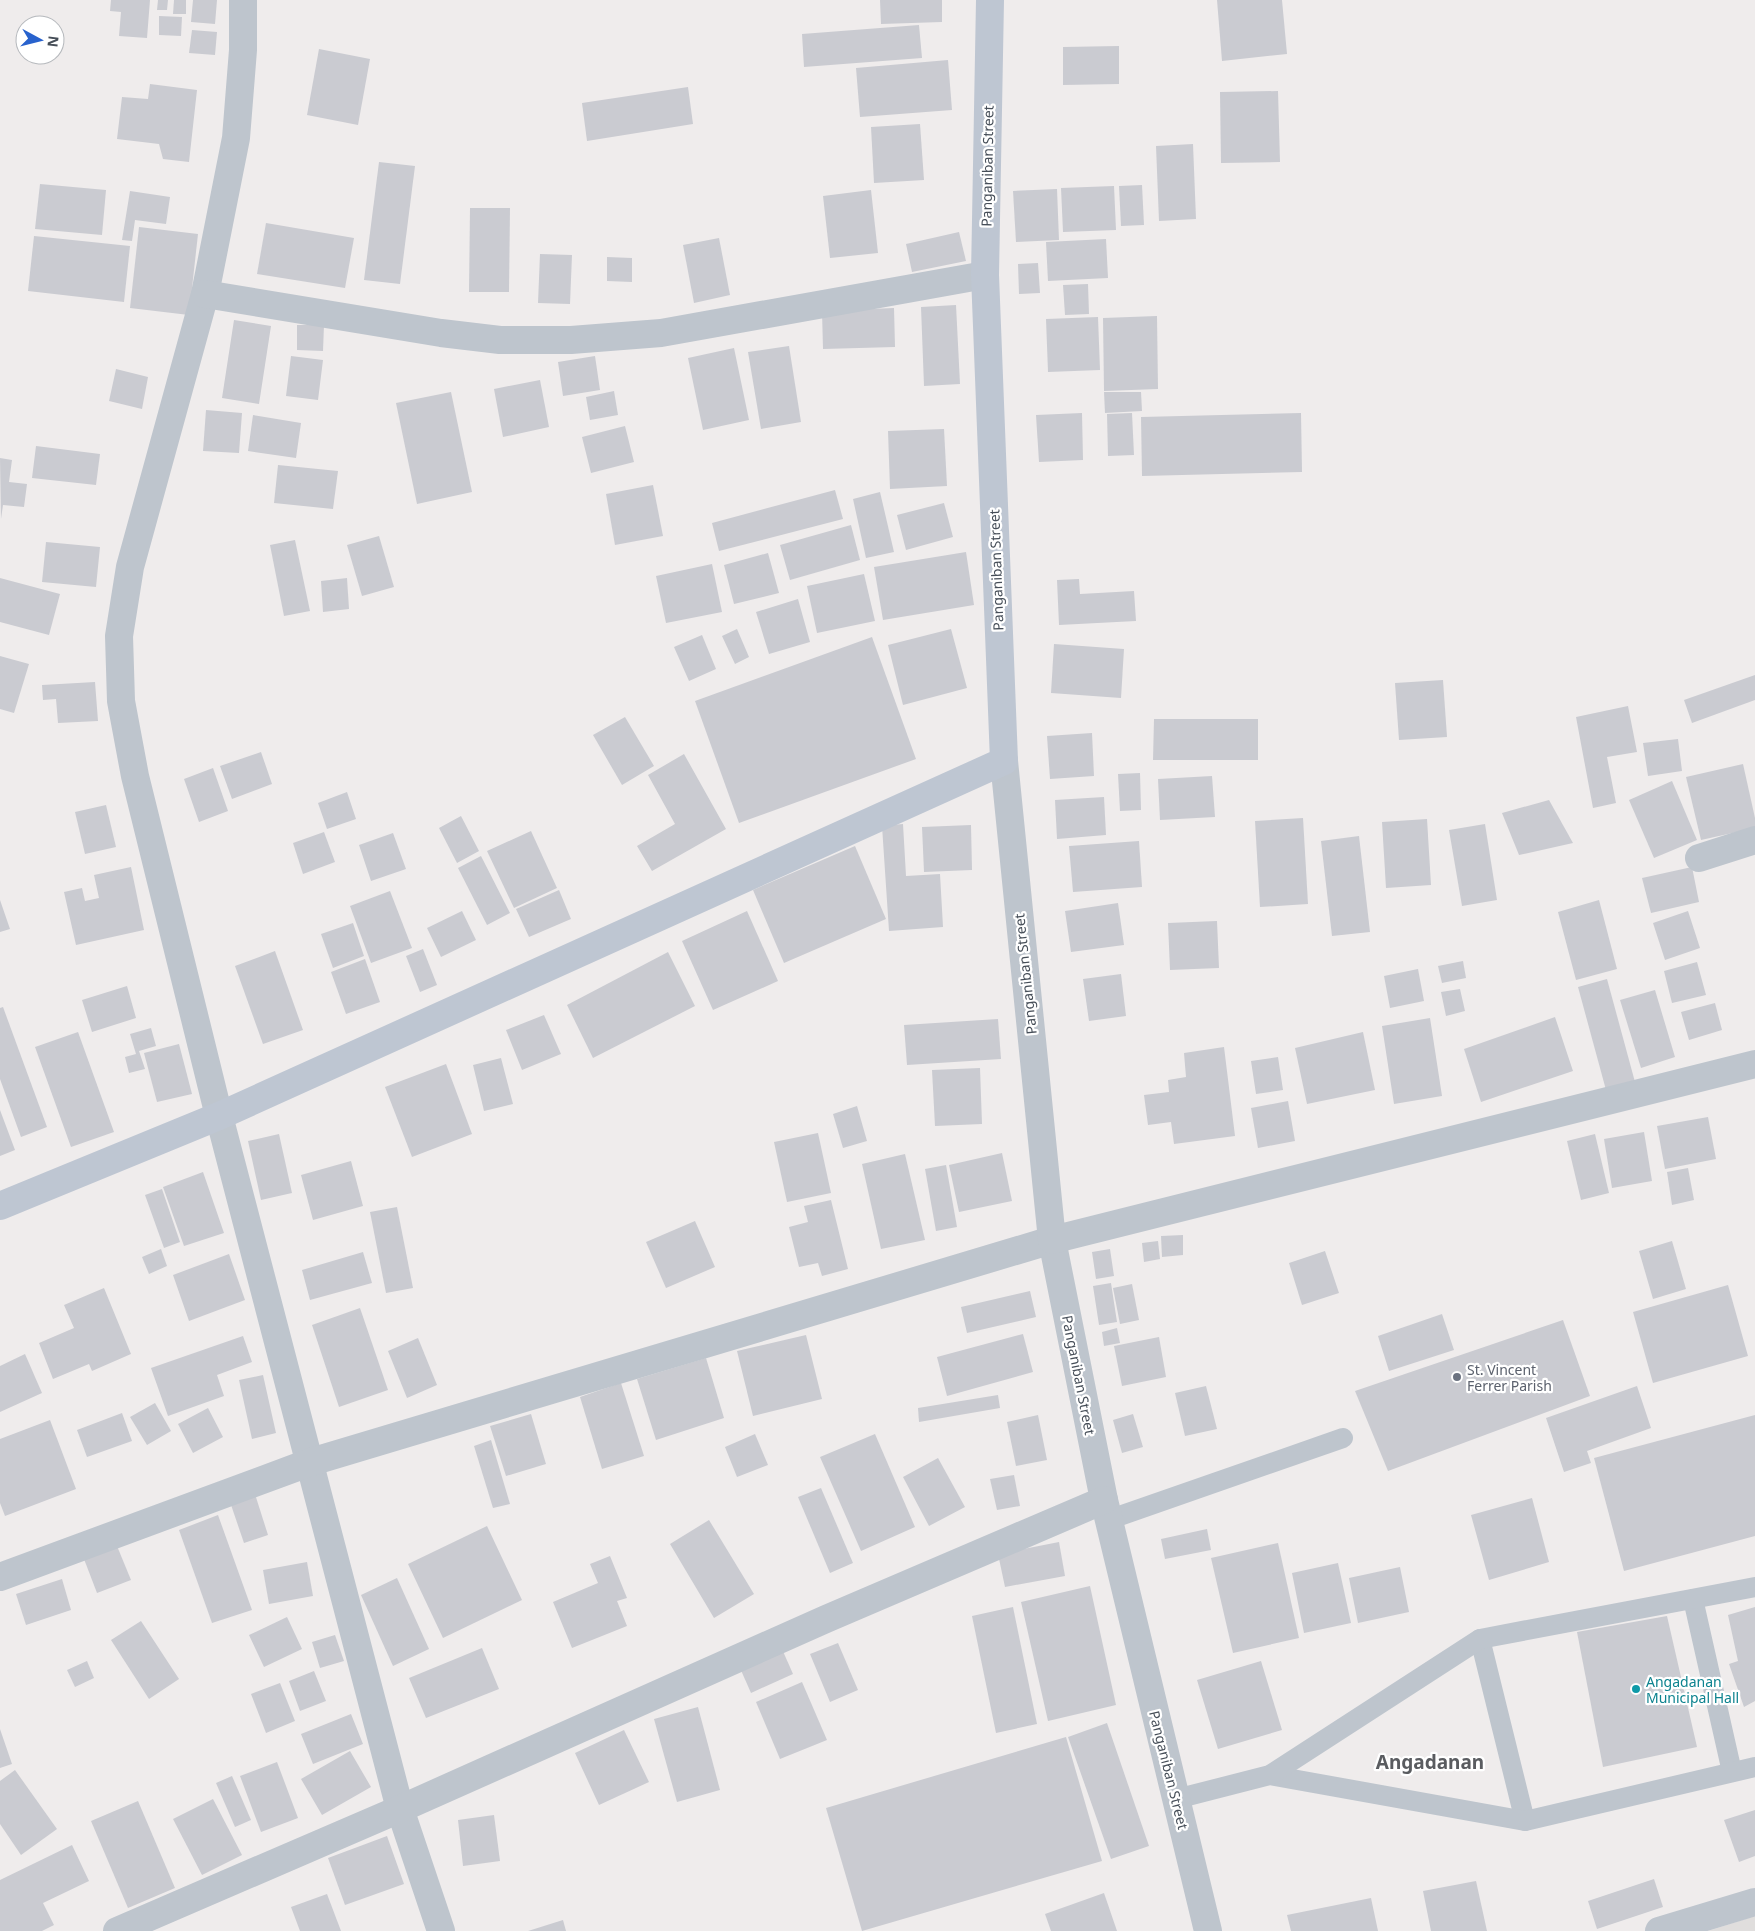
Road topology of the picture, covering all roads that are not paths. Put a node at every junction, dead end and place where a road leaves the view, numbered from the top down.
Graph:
1 (243, 0) edge
2 (990, 0) edge
3 (985, 275) junction
4 (205, 294) junction
5 (1004, 761) junction
6 (1755, 840) edge
7 (1699, 858) dead end
8 (1755, 1064) edge
9 (219, 1116) junction
10 (0, 1206) edge
11 (1052, 1240) junction
12 (1343, 1438) dead end
13 (311, 1462) junction
14 (1106, 1510) junction
15 (0, 1577) edge
16 (1755, 1587) edge
17 (1693, 1599) junction
18 (1480, 1639) junction
19 (1755, 1767) edge
20 (1732, 1772) junction
21 (1270, 1775) junction
22 (1176, 1800) junction
23 (400, 1809) junction
24 (1525, 1821) junction
25 (1755, 1902) edge
26 (1668, 1930) edge
27 (117, 1931) edge
28 (441, 1931) edge
29 (1208, 1931) edge

1 - 4 street
2 - 3 main road, Panganiban Street
3 - 4 street
3 - 5 main road, Panganiban Street
4 - 9 street
5 - 9 main road
5 - 11 street, Panganiban Street
6 - 7 street
8 - 11 street
9 - 10 main road
9 - 13 street
11 - 13 street
11 - 14 street, Panganiban Street
12 - 14 lane
13 - 15 street
13 - 23 street
14 - 22 street, Panganiban Street
14 - 23 street
16 - 17 lane
17 - 18 lane
17 - 20 lane
18 - 21 lane
18 - 24 lane
19 - 20 lane
20 - 24 lane
21 - 22 lane
21 - 24 lane
22 - 29 street, Panganiban Street
23 - 27 street
23 - 28 street
25 - 26 street

